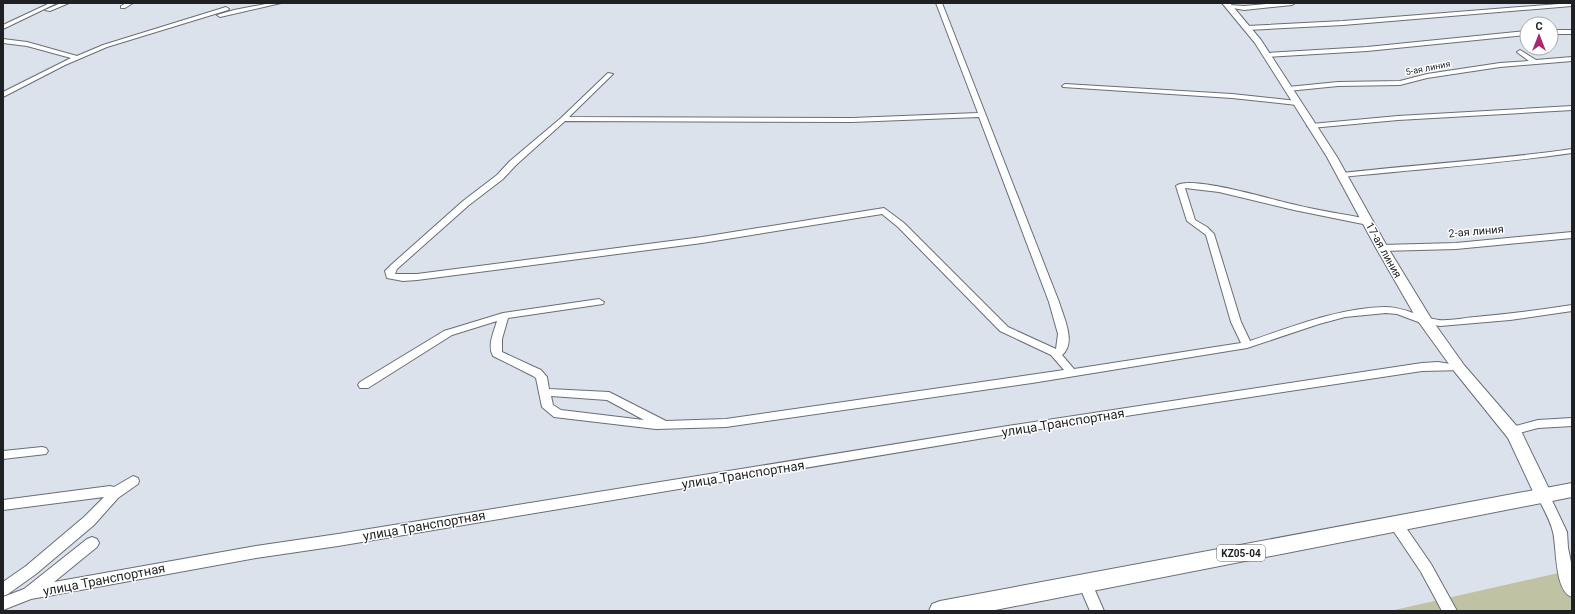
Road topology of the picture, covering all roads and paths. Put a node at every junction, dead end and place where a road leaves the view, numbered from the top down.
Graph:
1 (54, 3) edge
2 (66, 3) edge
3 (130, 3) edge
4 (278, 3) edge
5 (939, 3) edge
6 (1292, 3) edge
7 (1572, 4) edge
8 (1228, 5) edge
9 (123, 7) dead end
10 (226, 9) dead end
11 (28, 15) junction
12 (202, 18) junction
13 (3, 27) edge
14 (1247, 28) junction
15 (1559, 32) edge
16 (1572, 32) edge
17 (1519, 34) edge
18 (1444, 35) dead end
19 (3, 41) edge
20 (1449, 41) junction
21 (1266, 55) junction
22 (1526, 56) edge
23 (77, 58) junction
24 (1572, 60) edge
25 (1536, 63) junction
26 (610, 74) dead end
27 (1065, 86) dead end
28 (1288, 88) junction
29 (3, 95) edge
30 (1297, 102) junction
31 (1572, 108) edge
32 (983, 115) junction
33 (563, 119) junction
34 (1312, 126) junction
35 (1572, 151) edge
36 (1342, 175) junction
37 (1368, 222) junction
38 (1572, 236) edge
39 (1382, 248) junction
40 (600, 302) dead end
41 (1572, 308) edge
42 (503, 316) junction
43 (1425, 321) junction
44 (1247, 345) junction
45 (1055, 353) junction
46 (1459, 368) junction
47 (1072, 373) junction
48 (364, 385) dead end
49 (544, 392) junction
50 (1572, 422) edge
51 (669, 424) junction
52 (1512, 431) junction
53 (42, 451) dead end
54 (3, 455) edge
55 (133, 480) dead end
56 (1572, 490) edge
57 (113, 495) junction
58 (1543, 495) junction
59 (3, 505) edge
60 (1395, 523) junction
61 (92, 542) dead end
62 (1084, 583) junction
63 (3, 590) edge
64 (1572, 591) edge
65 (29, 593) junction
66 (3, 604) edge
67 (940, 611) edge
68 (1097, 611) edge
69 (1450, 611) edge

1 - 11 street
2 - 11 street
3 - 9 street
4 - 12 street
5 - 32 street
6 - 8 street
7 - 14 street
8 - 14 street, 17-ая линия
10 - 12 street
11 - 13 street
12 - 23 street
14 - 21 street, 17-ая линия
15 - 16 street
17 - 20 street
18 - 20 street
19 - 23 street
20 - 21 street
21 - 28 street, 17-ая линия
22 - 25 street
23 - 29 street
24 - 25 street, 5-ая линия
25 - 28 street, 5-ая линия
26 - 33 street
27 - 30 street
28 - 30 street, 17-ая линия
30 - 34 street, 17-ая линия
31 - 34 street
32 - 33 street
32 - 45 street
33 - 45 street
34 - 36 street, 17-ая линия
35 - 36 street
36 - 37 street, 17-ая линия
37 - 39 street, 17-ая линия
37 - 44 street
38 - 39 street, 2-ая линия
39 - 43 street, 17-ая линия
40 - 42 street
41 - 43 street
42 - 48 street
42 - 49 street
43 - 44 street
43 - 46 street, 17-ая линия
44 - 47 street
45 - 47 street
46 - 52 street, 17-ая линия
46 - 65 street, улица Транспортная
47 - 51 street
49 - 51 street
49 - 51 street
50 - 52 street
52 - 58 street, 17-ая линия
53 - 54 street
55 - 57 street
56 - 58 main road, KZ05-04
57 - 59 street
57 - 63 street
58 - 60 main road, KZ05-04
58 - 64 street
60 - 62 main road, KZ05-04
60 - 69 street
61 - 65 street
62 - 67 main road, KZ05-04
62 - 68 street
65 - 66 street

